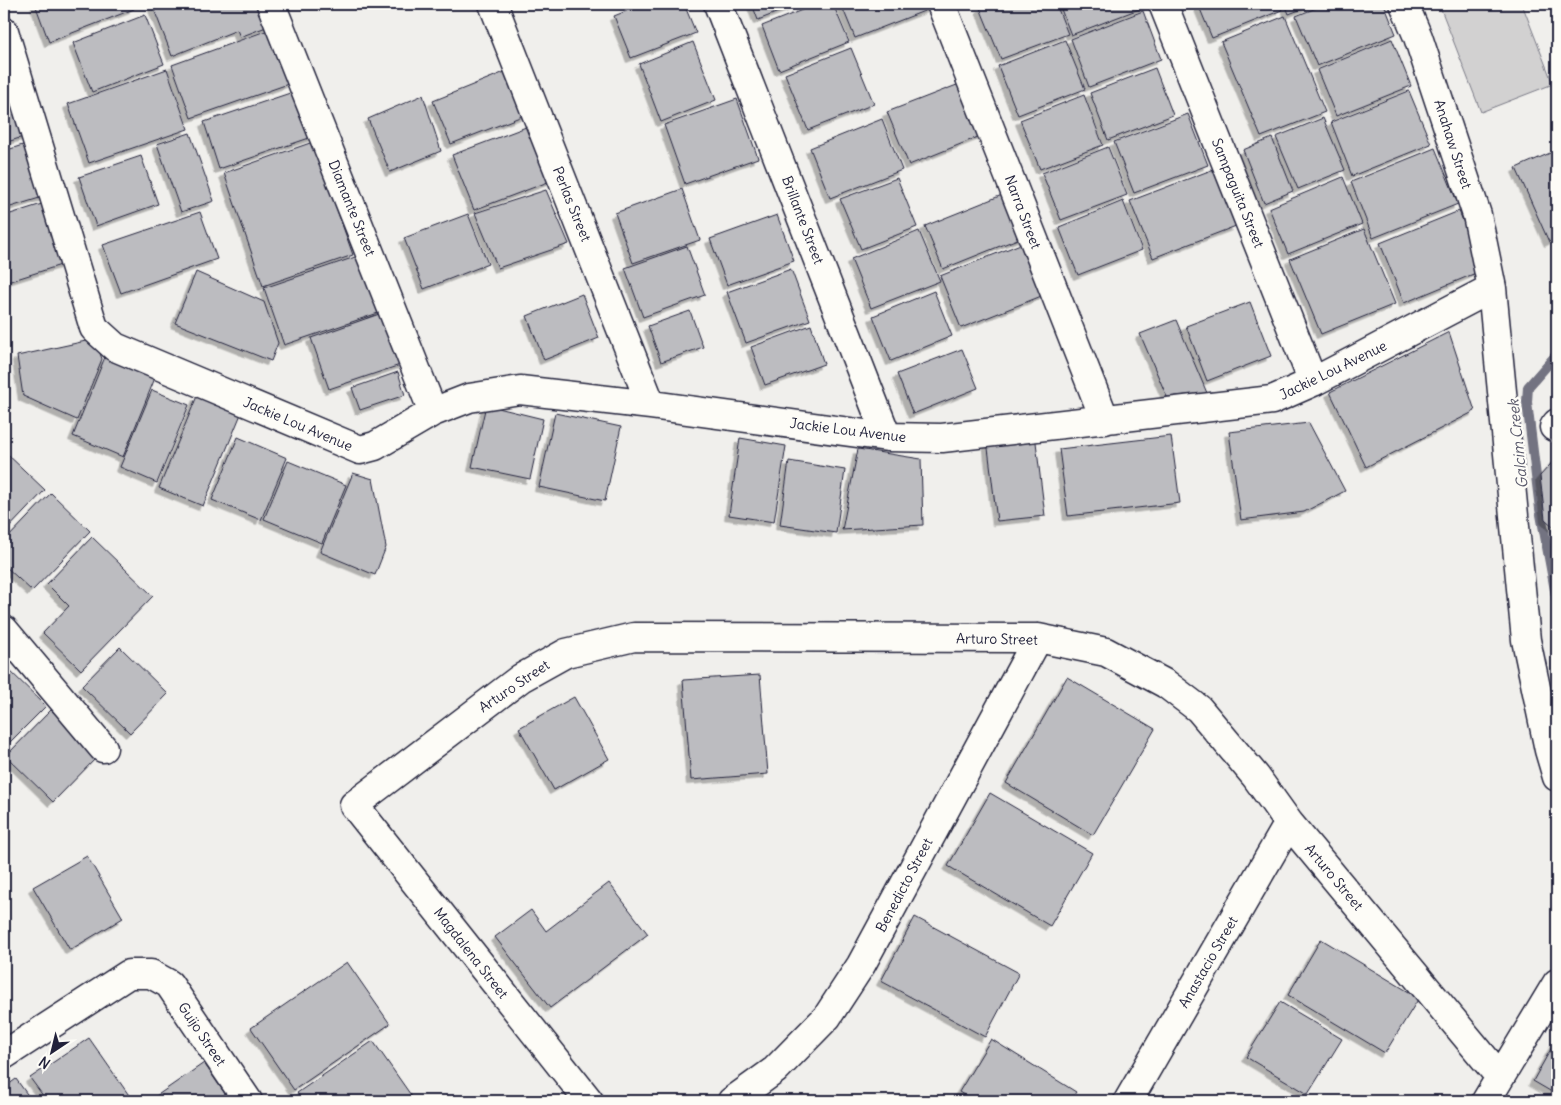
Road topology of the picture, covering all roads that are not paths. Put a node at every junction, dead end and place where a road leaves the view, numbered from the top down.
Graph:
1 (271, 4) edge
2 (493, 4) edge
3 (718, 4) edge
4 (941, 4) edge
5 (1163, 4) edge
6 (1404, 4) edge
7 (4, 31) edge
8 (1492, 288) junction
9 (1313, 382) junction
10 (651, 405) junction
11 (433, 412) junction
12 (1105, 420) junction
13 (888, 437) junction
14 (6, 636) edge
15 (1038, 638) junction
16 (103, 748) dead end
17 (1557, 777) edge
18 (354, 805) joint
19 (1289, 823) junction
20 (1557, 984) edge
21 (4, 1055) edge
22 (1500, 1077) junction
23 (248, 1101) edge
24 (588, 1101) edge
25 (732, 1101) edge
26 (1128, 1101) edge
27 (1486, 1101) edge

1 - 11 street, Diamante Street
2 - 10 street, Perlas Street
3 - 13 street, Brillante Street
4 - 12 street, Narra Street
5 - 9 street, Sampaguita Street
6 - 8 street, Anahaw Street
7 - 11 street, Jackie Lou Avenue
8 - 9 street, Jackie Lou Avenue
8 - 17 street
9 - 12 street, Jackie Lou Avenue
10 - 11 street, Jackie Lou Avenue
10 - 13 street, Jackie Lou Avenue
12 - 13 street, Jackie Lou Avenue
14 - 16 street
15 - 18 street, Arturo Street
15 - 19 street, Arturo Street
15 - 25 street, Benedicto Street
18 - 24 street, Magdalena Street
19 - 22 street, Arturo Street
19 - 26 street, Anastacio Street
20 - 22 street
21 - 23 street, Guijo Street
22 - 27 street

